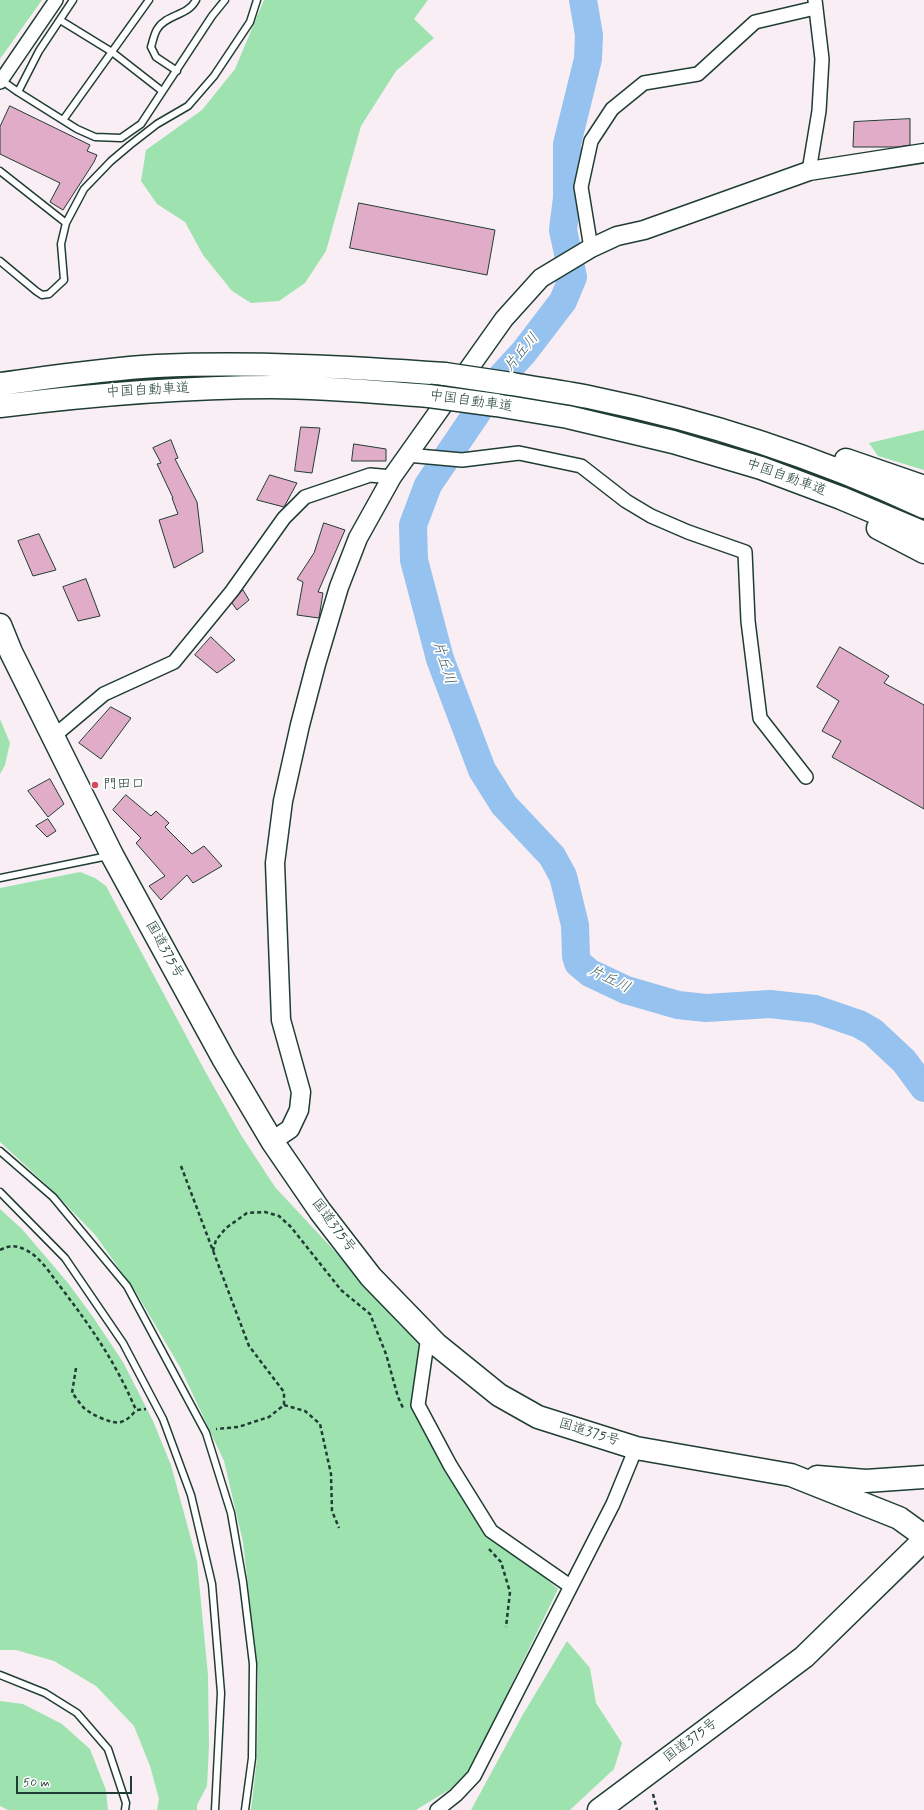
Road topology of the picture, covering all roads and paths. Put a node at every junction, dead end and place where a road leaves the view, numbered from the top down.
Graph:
1 (56, 0) edge
2 (73, 0) edge
3 (149, 0) edge
4 (196, 0) edge
5 (225, 0) edge
6 (257, 0) edge
7 (815, 4) edge
8 (60, 20) junction
9 (112, 52) junction
10 (177, 71) junction
11 (0, 81) edge
12 (162, 91) junction
13 (18, 92) junction
14 (63, 120) junction
15 (924, 153) edge
16 (0, 171) edge
17 (809, 171) junction
18 (66, 223) junction
19 (591, 248) junction
20 (0, 260) edge
21 (0, 384) edge
22 (592, 397) junction
23 (0, 406) edge
24 (568, 417) junction
25 (407, 455) junction
26 (392, 477) junction
27 (924, 487) edge
28 (924, 507) edge
29 (924, 533) edge
30 (924, 552) edge
31 (0, 624) edge
32 (54, 736) junction
33 (806, 777) dead end
34 (112, 855) junction
35 (0, 878) edge
36 (272, 1141) junction
37 (0, 1151) edge
38 (181, 1166) dead end
39 (0, 1192) edge
40 (0, 1250) edge
41 (213, 1251) junction
42 (428, 1336) junction
43 (76, 1368) dead end
44 (284, 1405) junction
45 (158, 1409) junction
46 (136, 1410) junction
47 (405, 1411) dead end
48 (202, 1426) junction
49 (636, 1448) junction
50 (791, 1476) junction
51 (924, 1477) edge
52 (339, 1528) dead end
53 (924, 1536) edge
54 (924, 1540) edge
55 (487, 1546) dead end
56 (570, 1586) junction
57 (506, 1627) dead end
58 (0, 1675) edge
59 (125, 1810) edge
60 (215, 1810) edge
61 (245, 1810) edge
62 (437, 1810) edge
63 (599, 1810) edge

1 - 11 street
2 - 8 lane
3 - 9 lane
4 - 10 lane
5 - 10 lane
6 - 18 lane
7 - 17 street
7 - 19 street
8 - 9 lane
8 - 13 lane
9 - 12 lane
9 - 14 lane
10 - 12 lane
11 - 13 lane
12 - 14 lane
13 - 14 lane
15 - 17 street
16 - 18 lane
17 - 19 street
18 - 20 lane
19 - 25 street
21 - 22 highway, 中国自動車道, bridge
22 - 27 highway
22 - 28 highway, 中国自動車道
23 - 24 highway, 中国自動車道, bridge
24 - 29 highway, 中国自動車道
24 - 30 highway
25 - 26 street
25 - 33 street
26 - 32 street
26 - 36 street
31 - 32 highway, 国道375号
32 - 34 highway, 国道375号
34 - 35 lane
34 - 36 highway, 国道375号
36 - 42 highway, 国道375号
37 - 48 lane
38 - 41 path
39 - 45 lane
40 - 46 path
41 - 44 path
41 - 47 path
42 - 49 highway, 国道375号
42 - 56 street
43 - 46 path
44 - 48 path
44 - 52 path
45 - 46 path
45 - 60 lane
48 - 61 lane
49 - 50 highway, 国道375号
49 - 56 street
50 - 51 highway
50 - 53 highway, 国道375号
54 - 63 highway, 国道375号
55 - 57 path
56 - 62 street
58 - 59 lane

